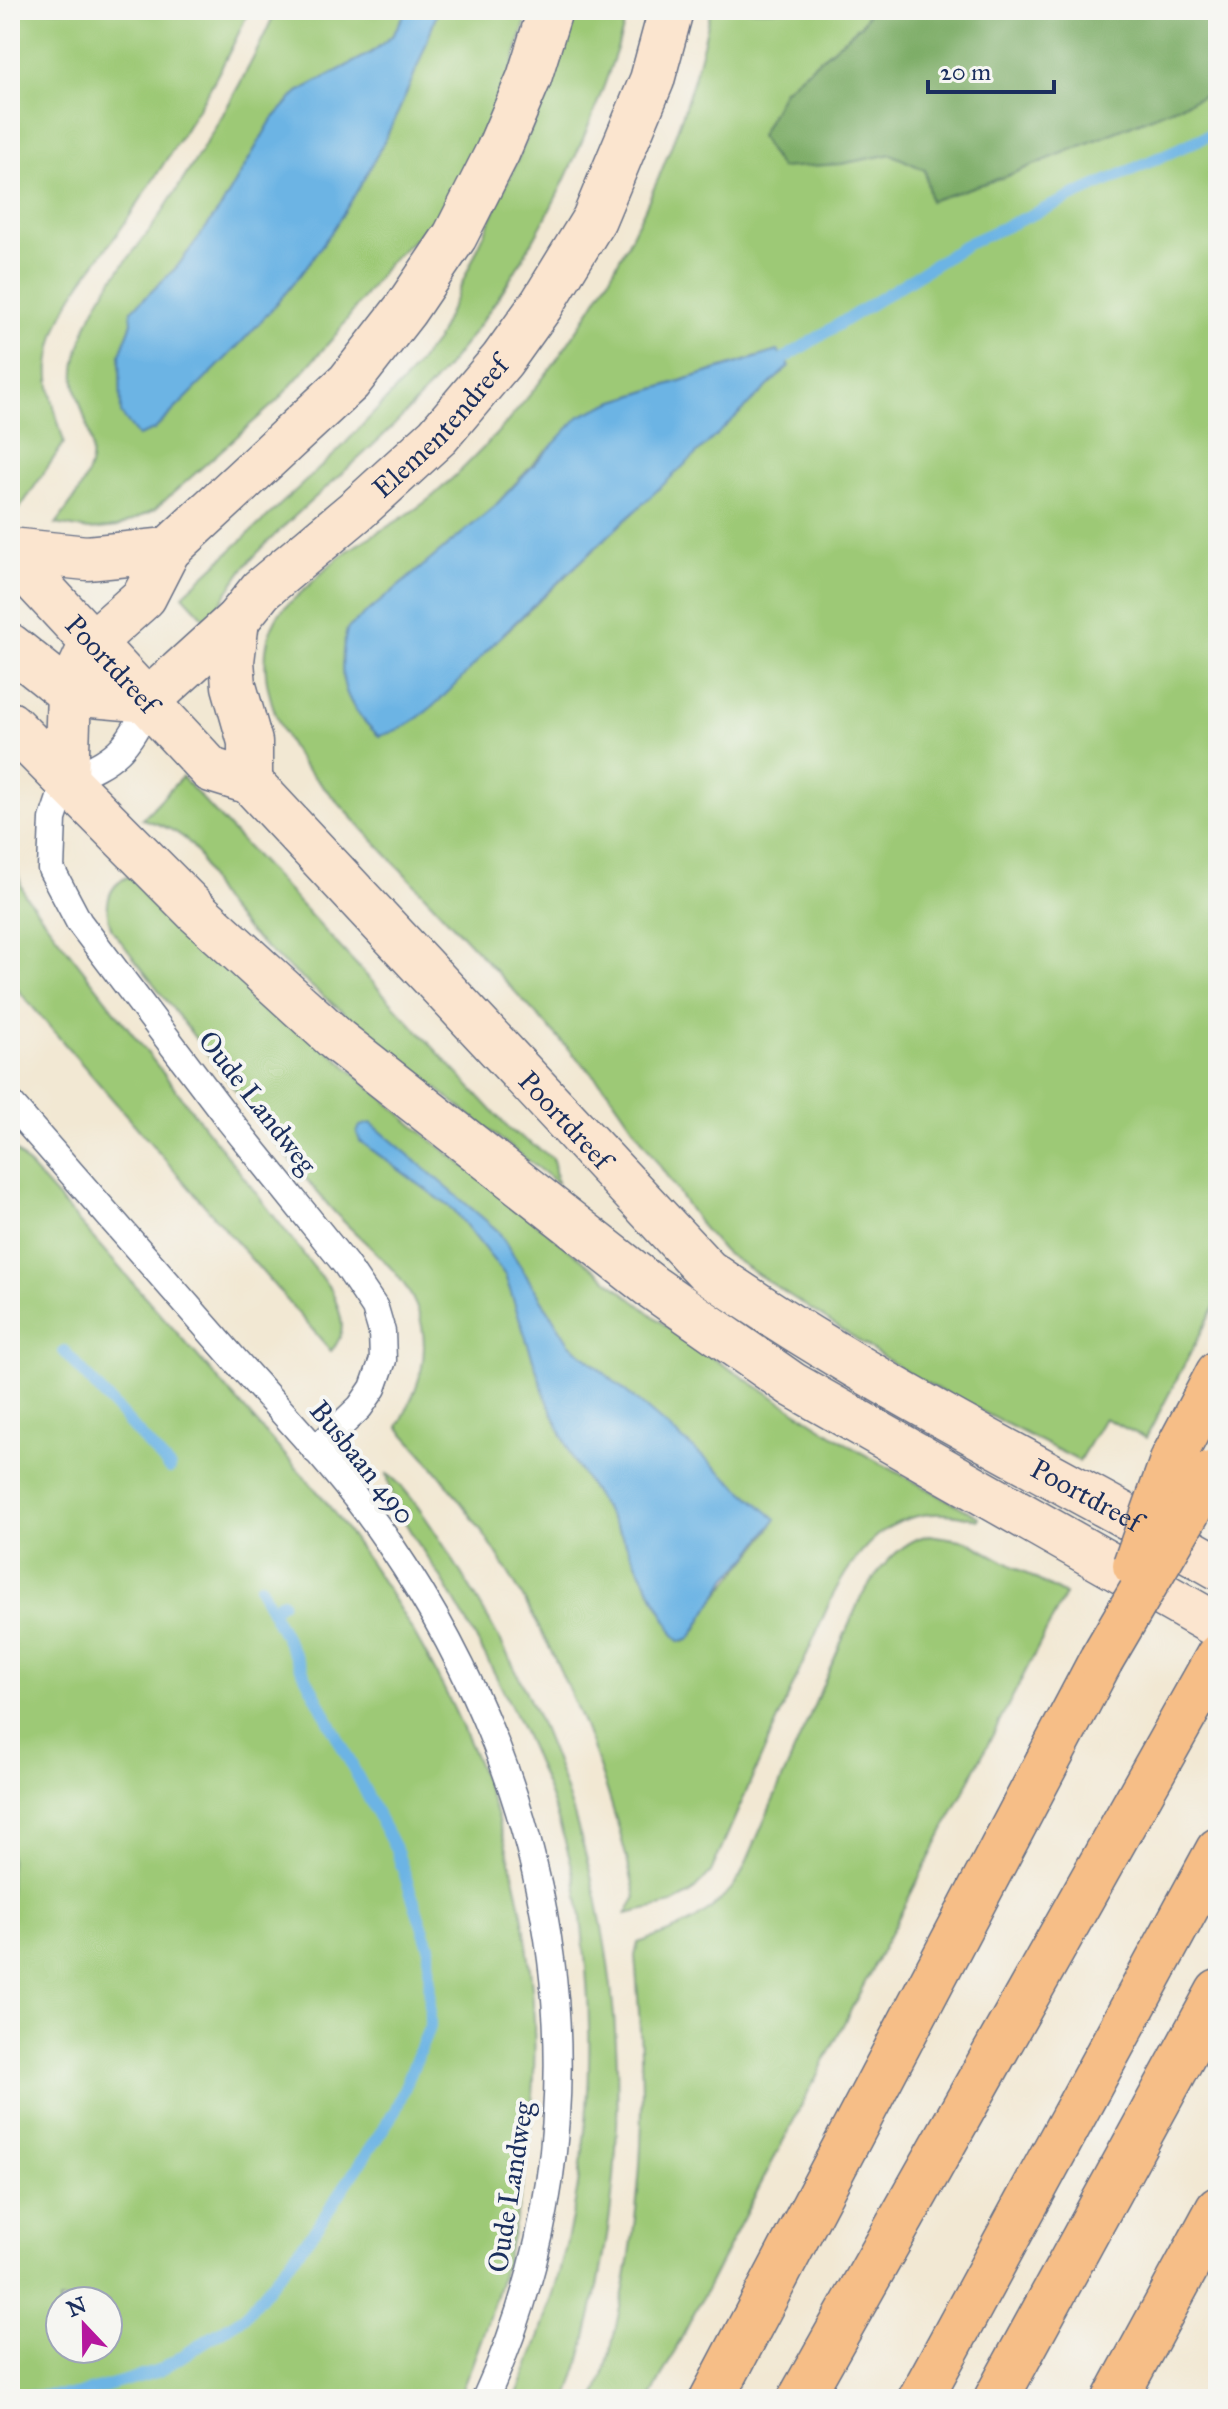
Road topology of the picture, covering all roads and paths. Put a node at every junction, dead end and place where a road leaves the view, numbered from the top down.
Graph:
1 (550, 10) edge
2 (671, 10) edge
3 (168, 550) junction
4 (10, 552) edge
5 (237, 620) junction
6 (92, 643) junction
7 (10, 646) edge
8 (69, 693) junction
9 (149, 700) junction
10 (10, 724) edge
11 (66, 780) junction
12 (250, 782) junction
13 (10, 1103) edge
14 (1218, 1373) edge
15 (315, 1450) junction
16 (1200, 1464) edge
17 (1218, 1567) edge
18 (1218, 1626) edge
19 (1218, 1656) edge
20 (1218, 1850) edge
21 (550, 1931) joint
22 (1218, 1992) edge
23 (1218, 2209) edge
24 (485, 2399) edge
25 (712, 2399) edge
26 (800, 2399) edge
27 (920, 2399) edge
28 (996, 2399) edge
29 (1115, 2399) edge

1 - 3 main road
2 - 5 main road, Elementendreef
3 - 4 main road
3 - 6 main road
4 - 6 main road, Poortdreef
5 - 9 main road, Elementendreef
5 - 12 main road
6 - 8 main road
6 - 9 main road, Poortdreef
7 - 8 main road, Poortdreef
8 - 9 main road
8 - 11 main road
9 - 11 lane
9 - 12 main road, Poortdreef
10 - 11 main road, Poortdreef
11 - 15 lane, Oude Landweg
11 - 18 main road, Poortdreef
12 - 17 main road, Poortdreef
13 - 15 lane, Busbaan 490
14 - 16 highway
15 - 21 lane, Busbaan 490
16 - 25 highway, bridge
19 - 26 highway
20 - 27 highway
21 - 24 lane, Oude Landweg
22 - 28 highway
23 - 29 highway

